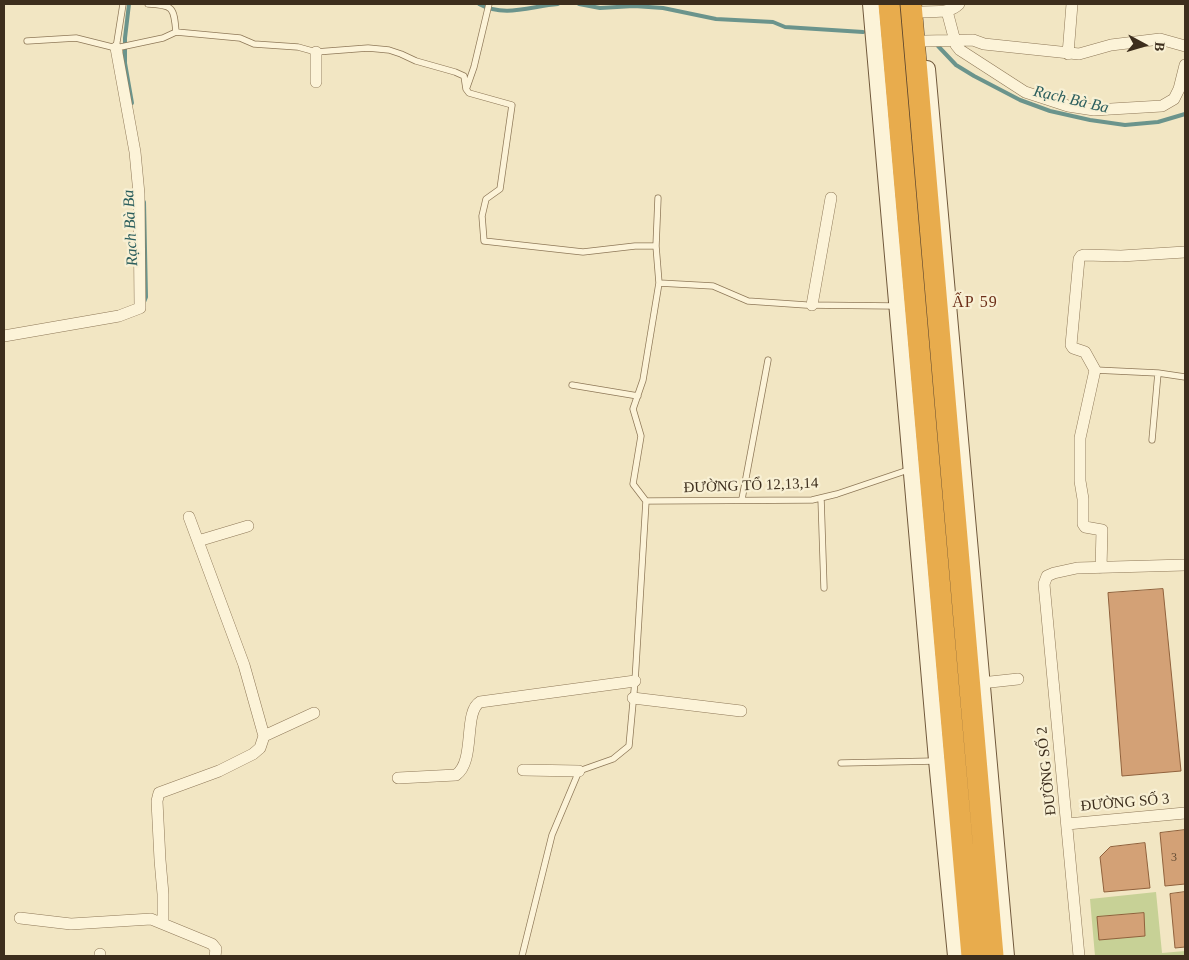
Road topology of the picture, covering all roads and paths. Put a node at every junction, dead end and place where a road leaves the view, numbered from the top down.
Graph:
1 (122, 4) edge
2 (148, 4) edge
3 (489, 4) edge
4 (871, 4) edge
5 (889, 4) edge
6 (959, 4) edge
7 (1072, 4) edge
8 (918, 6) edge
9 (947, 11) junction
10 (176, 32) junction
11 (955, 40) junction
12 (27, 41) dead end
13 (925, 41) junction
14 (1185, 46) edge
15 (117, 48) junction
16 (316, 52) junction
17 (1068, 54) junction
18 (1185, 65) edge
19 (316, 82) dead end
20 (466, 89) junction
21 (658, 198) dead end
22 (831, 198) dead end
23 (656, 246) junction
24 (1185, 252) edge
25 (659, 283) junction
26 (812, 305) junction
27 (897, 306) junction
28 (4, 336) edge
29 (768, 360) dead end
30 (1095, 370) junction
31 (1158, 373) junction
32 (1185, 377) edge
33 (572, 385) dead end
34 (638, 396) junction
35 (1152, 440) dead end
36 (912, 468) junction
37 (821, 498) junction
38 (742, 500) junction
39 (646, 501) junction
40 (189, 517) dead end
41 (248, 526) dead end
42 (198, 541) junction
43 (1185, 565) edge
44 (1101, 568) junction
45 (824, 588) dead end
46 (1018, 679) dead end
47 (635, 681) junction
48 (981, 682) junction
49 (634, 698) junction
50 (741, 711) dead end
51 (314, 713) dead end
52 (264, 736) junction
53 (937, 760) junction
54 (841, 763) dead end
55 (523, 770) dead end
56 (579, 771) junction
57 (398, 778) dead end
58 (1185, 813) edge
59 (1067, 824) junction
60 (20, 918) dead end
61 (163, 923) junction
62 (215, 956) edge
63 (522, 956) edge
64 (956, 956) edge
65 (972, 956) edge
66 (993, 956) edge
67 (1006, 956) edge
68 (1079, 956) edge

1 - 15 lane
2 - 10 lane
3 - 20 lane
4 - 27 street
5 - 65 highway
6 - 9 street
7 - 17 street
8 - 9 street
8 - 13 street
8 - 66 highway
9 - 11 street
10 - 15 lane
10 - 16 lane
11 - 13 street
11 - 17 street
11 - 18 street
12 - 15 lane
13 - 48 street
14 - 17 street
15 - 28 street
16 - 19 street
16 - 20 lane
20 - 23 lane
21 - 23 lane
22 - 26 street
23 - 25 lane
24 - 30 street
25 - 26 lane
25 - 34 lane
26 - 27 lane
27 - 36 street
29 - 38 lane
30 - 31 lane
30 - 44 street
31 - 32 lane
31 - 35 lane
33 - 34 lane
34 - 39 lane
36 - 37 lane, ĐƯỜNG TỔ 12,13,14
36 - 53 street
37 - 38 lane, ĐƯỜNG TỔ 12,13,14
37 - 45 lane
38 - 39 lane, ĐƯỜNG TỔ 12,13,14
39 - 47 lane
40 - 42 street
41 - 42 street
42 - 52 street
43 - 44 street
44 - 59 street, ĐƯỜNG SỐ 2
46 - 48 street
47 - 49 lane
47 - 57 street
48 - 67 street
49 - 50 street
49 - 56 lane
51 - 52 street
52 - 61 street
53 - 54 lane
53 - 64 street
55 - 56 street
56 - 63 lane
58 - 59 street, ĐƯỜNG SỐ 3
59 - 68 street, ĐƯỜNG SỐ 2
60 - 61 street
61 - 62 street

